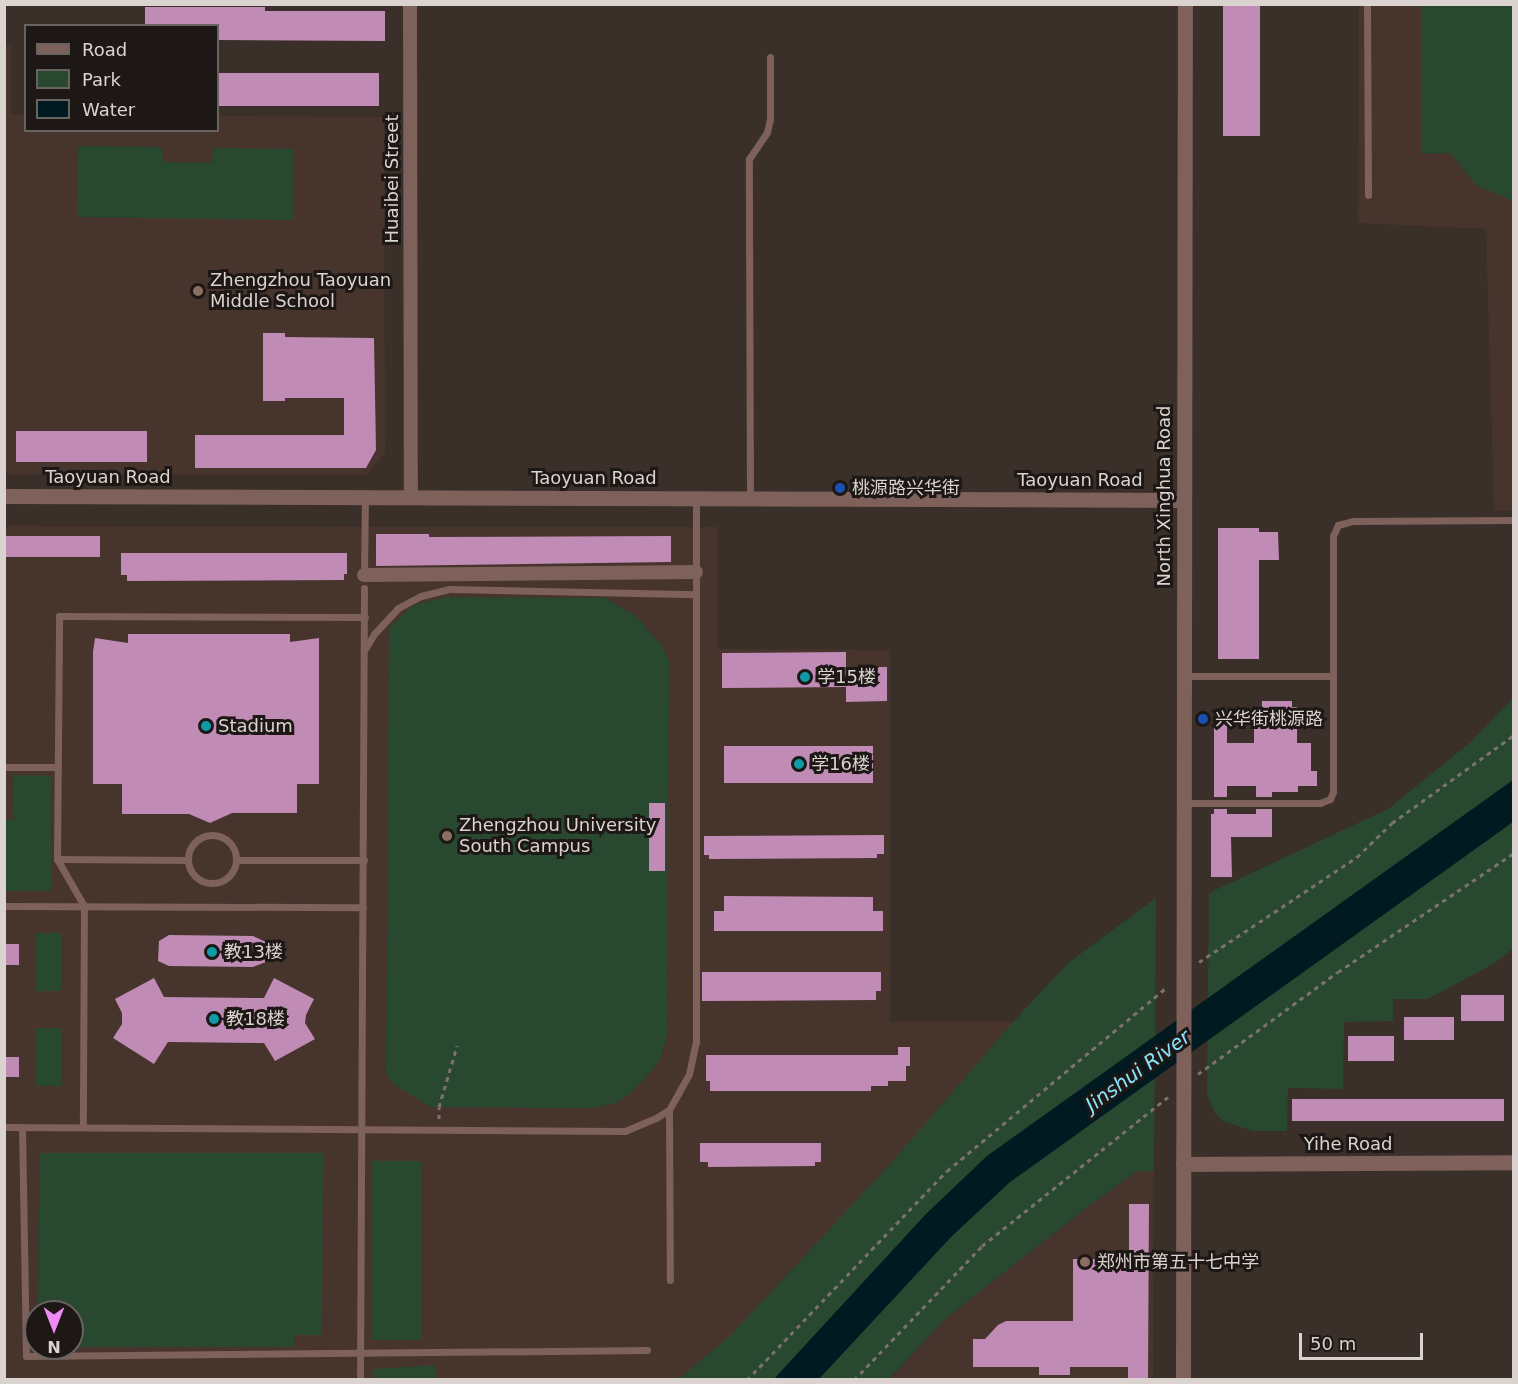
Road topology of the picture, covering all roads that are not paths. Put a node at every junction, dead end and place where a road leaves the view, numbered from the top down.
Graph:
1 (410, 4) edge
2 (1185, 4) edge
3 (1367, 4) edge
4 (770, 57) dead end
5 (1368, 195) dead end
6 (4, 496) edge
7 (365, 497) junction
8 (411, 497) junction
9 (696, 498) junction
10 (750, 498) junction
11 (1184, 500) junction
12 (1514, 520) edge
13 (696, 572) junction
14 (364, 580) junction
15 (696, 594) junction
16 (365, 617) junction
17 (364, 651) junction
18 (1184, 676) junction
19 (1333, 676) junction
20 (4, 767) edge
21 (58, 767) junction
22 (1183, 803) junction
23 (57, 859) junction
24 (187, 860) junction
25 (236, 860) junction
26 (364, 860) junction
27 (4, 906) edge
28 (84, 906) junction
29 (363, 907) junction
30 (669, 1110) junction
31 (4, 1127) edge
32 (22, 1127) junction
33 (83, 1127) junction
34 (362, 1129) junction
35 (1514, 1162) edge
36 (1183, 1164) junction
37 (670, 1280) dead end
38 (647, 1350) dead end
39 (360, 1354) junction
40 (360, 1380) edge
41 (1183, 1380) edge

1 - 8 street, Huaibei Street
2 - 11 street, North Xinghua Road
3 - 5 lane
4 - 10 lane
6 - 7 street, Taoyuan Road
7 - 8 street, Taoyuan Road
7 - 14 lane
8 - 9 street, Taoyuan Road
9 - 10 street, Taoyuan Road
9 - 13 lane
10 - 11 street, Taoyuan Road
11 - 18 street, North Xinghua Road
12 - 19 lane
13 - 14 street
13 - 15 lane
14 - 16 lane
15 - 17 lane
15 - 30 lane
16 - 17 lane
16 - 21 lane
17 - 26 lane
18 - 19 lane
18 - 22 street, North Xinghua Road
19 - 22 lane
20 - 21 lane
21 - 23 lane
22 - 36 street, North Xinghua Road
23 - 24 lane
23 - 28 lane
24 - 25 lane
24 - 25 lane
25 - 26 lane
26 - 29 lane
27 - 28 lane
28 - 29 lane
28 - 33 lane
29 - 34 lane
30 - 34 lane
30 - 37 lane
31 - 32 lane
32 - 33 lane
32 - 39 lane
33 - 34 lane
34 - 39 lane
35 - 36 street, Yihe Road
36 - 41 street, North Xinghua Road
38 - 39 lane
39 - 40 lane

